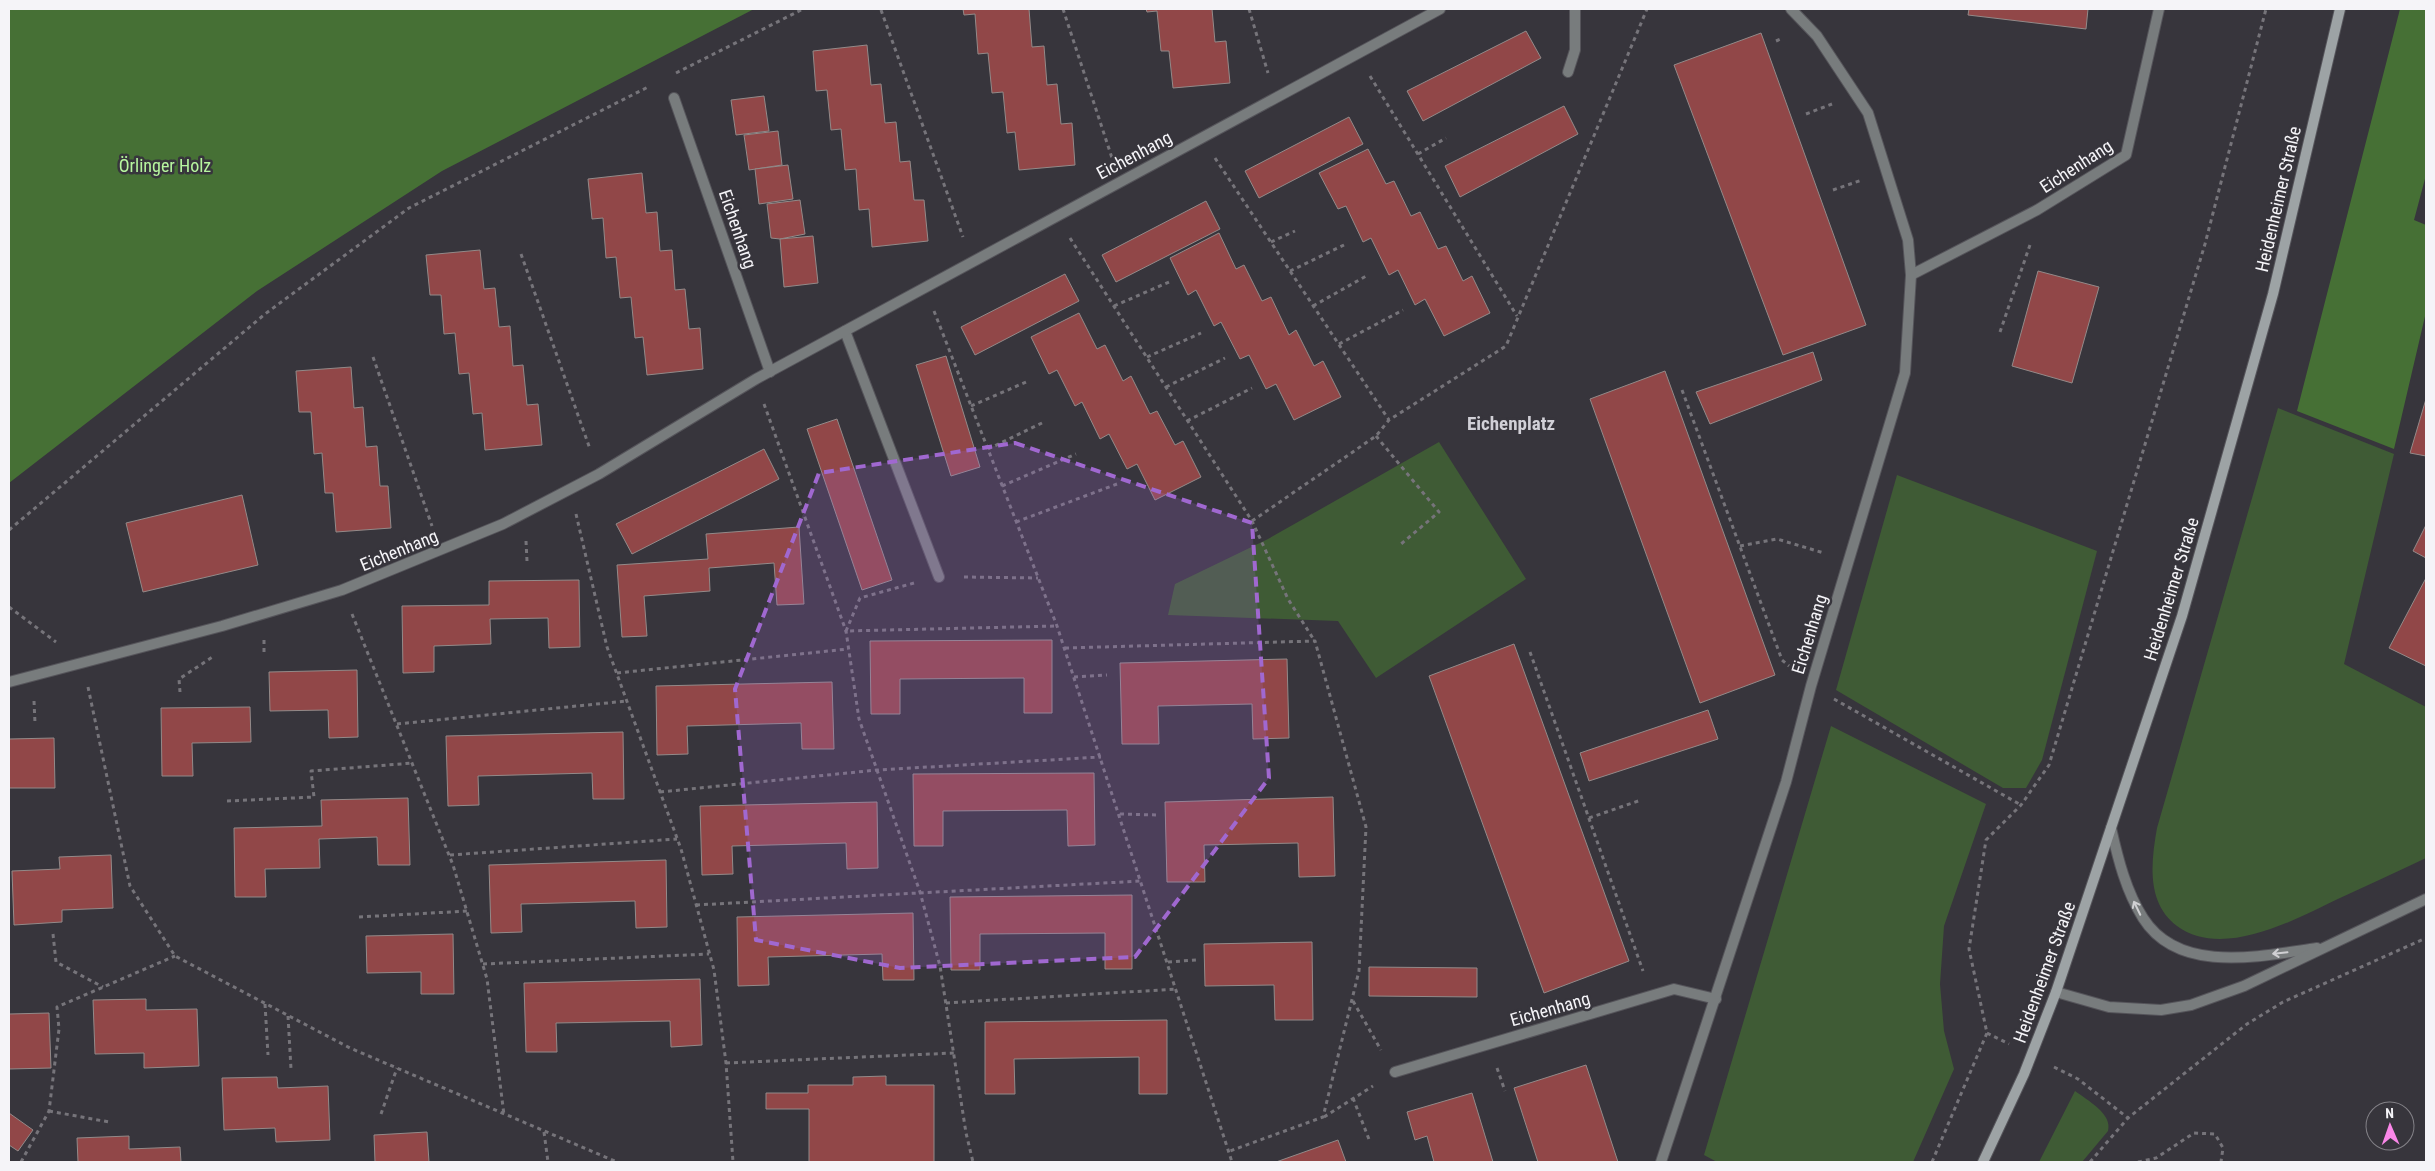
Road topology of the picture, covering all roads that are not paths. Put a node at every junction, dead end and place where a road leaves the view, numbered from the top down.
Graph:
1 (1440, 9) edge
2 (1575, 9) edge
3 (1791, 9) edge
4 (2159, 9) edge
5 (2340, 9) edge
6 (1568, 72) dead end
7 (674, 98) dead end
8 (1911, 274) junction
9 (845, 331) junction
10 (770, 372) junction
11 (939, 577) road end
12 (9, 682) edge
13 (2110, 828) junction
14 (2426, 899) edge
15 (2328, 946) junction
16 (2056, 992) junction
17 (1716, 999) junction
18 (1394, 1072) road end
19 (1662, 1162) edge
20 (1983, 1162) edge

1 - 9 street, Eichenhang
2 - 6 street
3 - 8 street, Eichenhang
4 - 8 street, Eichenhang
5 - 13 main road, Heidenheimer Straße
7 - 10 street, Eichenhang
8 - 17 street, Eichenhang
9 - 10 street, Eichenhang
9 - 11 street
10 - 12 street, Eichenhang
15 -> 13 street
13 - 16 main road, Heidenheimer Straße
14 - 15 street
15 - 16 street
16 - 20 main road, Heidenheimer Straße
17 - 18 street, Eichenhang
17 - 19 street, Eichenhang

